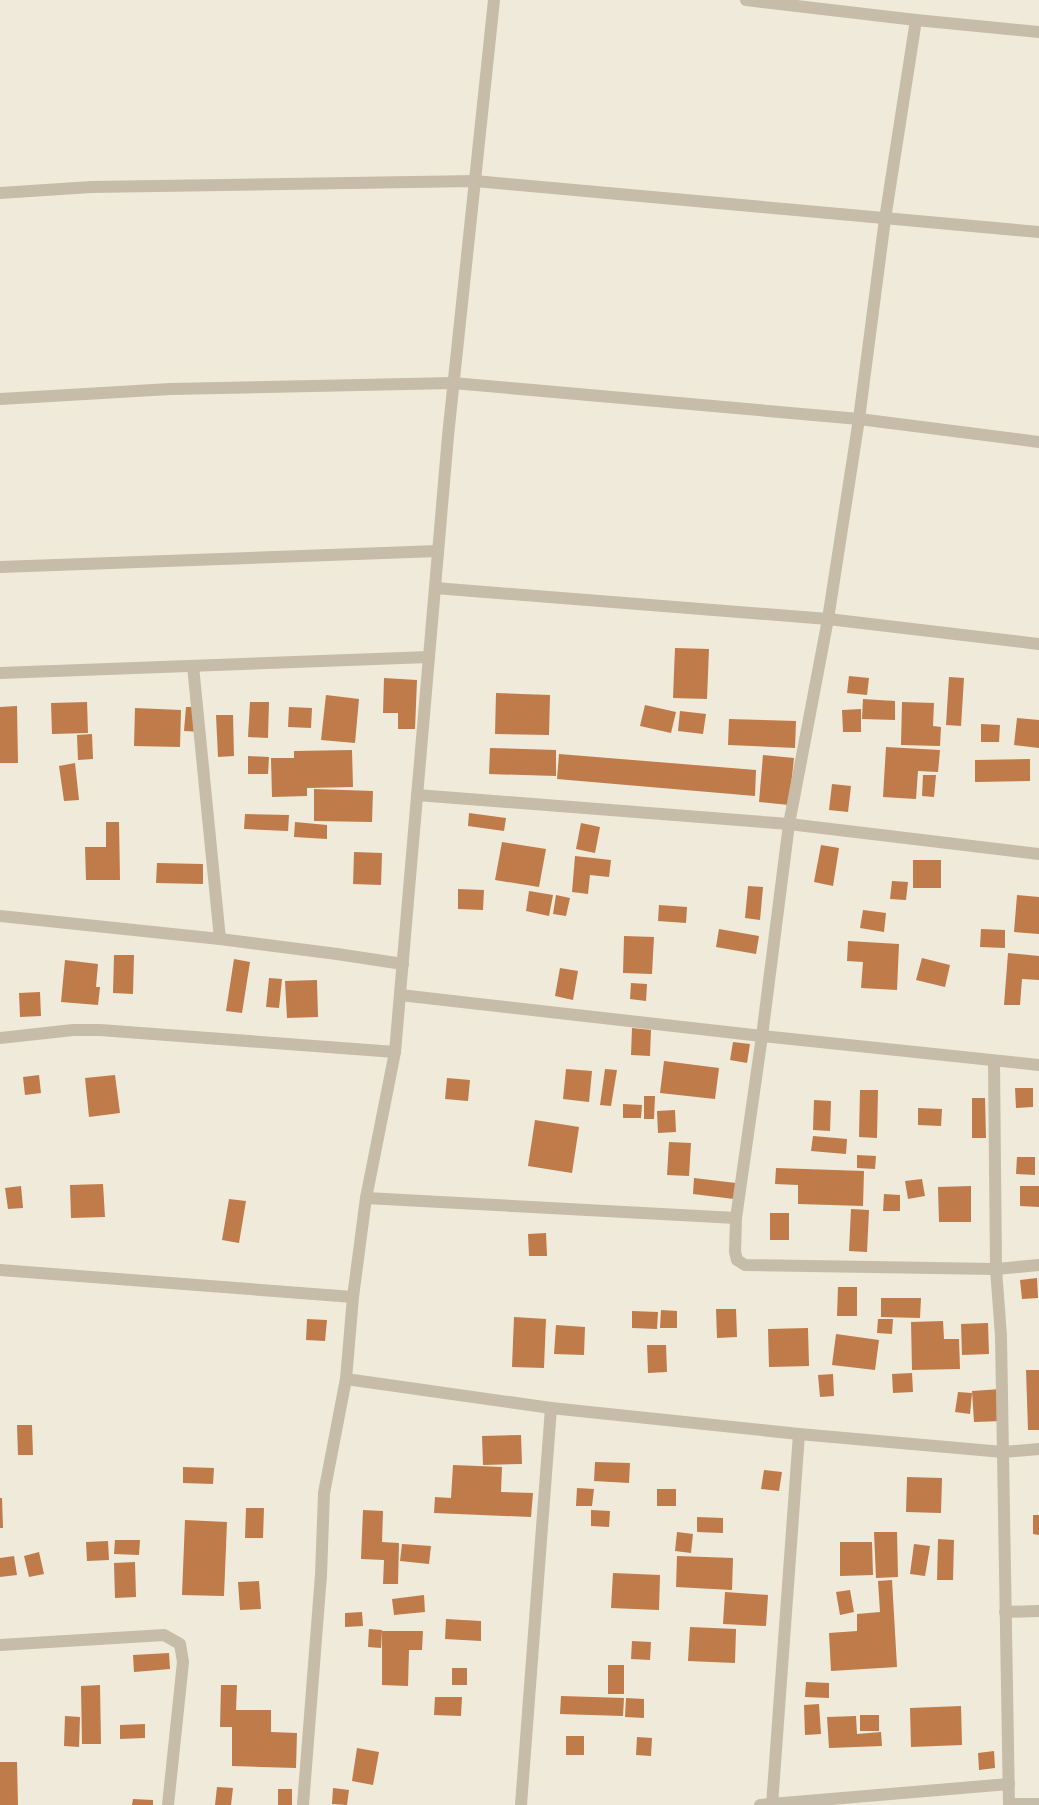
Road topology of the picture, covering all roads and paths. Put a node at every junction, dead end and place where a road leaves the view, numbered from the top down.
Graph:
1 (494, 0) edge
2 (746, 0) edge
3 (916, 20) junction
4 (1039, 32) edge
5 (475, 181) junction
6 (0, 193) edge
7 (885, 219) junction
8 (1039, 232) edge
9 (453, 383) junction
10 (0, 399) edge
11 (859, 418) junction
12 (1039, 442) edge
13 (438, 551) junction
14 (0, 567) edge
15 (435, 588) junction
16 (828, 619) junction
17 (1039, 644) edge
18 (429, 657) junction
19 (193, 666) junction
20 (0, 673) edge
21 (417, 795) junction
22 (789, 824) junction
23 (1039, 854) edge
24 (0, 916) edge
25 (220, 939) junction
26 (403, 964) junction
27 (400, 995) junction
28 (762, 1036) junction
29 (0, 1038) edge
30 (395, 1052) junction
31 (994, 1061) junction
32 (1039, 1065) edge
33 (366, 1198) junction
34 (736, 1218) junction
35 (1039, 1265) edge
36 (996, 1269) junction
37 (0, 1270) edge
38 (354, 1297) junction
39 (346, 1379) junction
40 (551, 1408) junction
41 (799, 1434) junction
42 (1039, 1449) edge
43 (1003, 1452) junction
44 (1039, 1611) edge
45 (1005, 1612) junction
46 (0, 1645) edge
47 (1009, 1784) junction
48 (1039, 1804) edge
49 (168, 1805) edge
50 (303, 1805) edge
51 (521, 1805) edge
52 (760, 1805) edge
53 (772, 1805) edge
54 (1009, 1805) edge

1 - 5 street
2 - 3 street
3 - 4 street
3 - 7 street
5 - 6 street
5 - 7 street
5 - 9 street
7 - 8 street
7 - 11 street
9 - 10 street
9 - 11 street
9 - 13 street
11 - 12 street
11 - 16 street
13 - 14 street
13 - 15 street
15 - 16 street
15 - 18 street
16 - 17 street
16 - 22 street
18 - 19 street
18 - 21 street
19 - 20 street
19 - 25 street
21 - 22 street
21 - 26 street
22 - 23 street
22 - 28 street
24 - 25 street
25 - 26 street
26 - 27 street
27 - 28 street
27 - 30 street
28 - 31 street
28 - 34 street
29 - 30 street
30 - 33 street
31 - 32 street
31 - 36 street
33 - 34 street
33 - 38 street
34 - 36 street
35 - 36 street
36 - 43 street
37 - 38 street
38 - 39 street
39 - 40 street
39 - 50 street
40 - 41 street
40 - 51 street
41 - 43 street
41 - 53 street
42 - 43 street
43 - 45 street
44 - 45 street
45 - 47 street
46 - 49 street
47 - 53 street
47 - 54 street
48 - 54 street
52 - 53 street

